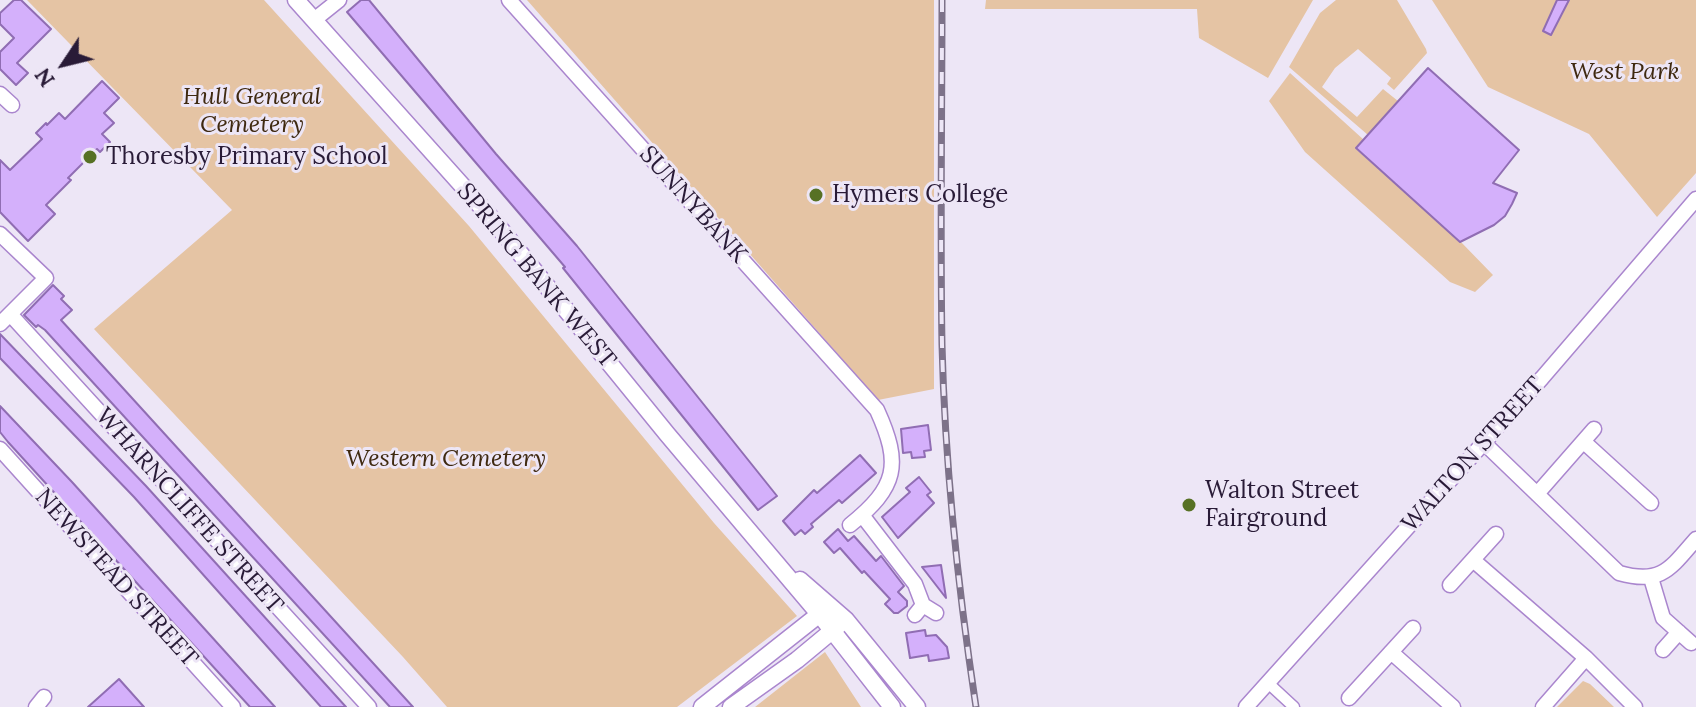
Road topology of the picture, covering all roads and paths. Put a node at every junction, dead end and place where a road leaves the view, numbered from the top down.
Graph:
1 (296, 0) edge
2 (339, 0) edge
3 (509, 0) edge
4 (314, 20) junction
5 (0, 94) edge
6 (12, 105) dead end
7 (1696, 199) edge
8 (0, 234) edge
9 (5, 319) edge
10 (1594, 429) dead end
11 (1584, 442) junction
12 (1484, 443) junction
13 (0, 449) edge
14 (1537, 494) junction
15 (1651, 503) dead end
16 (862, 515) junction
17 (850, 525) dead end
18 (1496, 534) dead end
19 (1696, 539) edge
20 (1473, 560) junction
21 (1651, 578) junction
22 (1450, 585) dead end
23 (825, 610) junction
24 (925, 611) dead end
25 (846, 620) junction
26 (1413, 628) dead end
27 (832, 631) junction
28 (1679, 632) junction
29 (1691, 643) dead end
30 (1663, 650) dead end
31 (1391, 652) junction
32 (1586, 658) junction
33 (1267, 682) junction
34 (1349, 698) dead end
35 (224, 704) edge
36 (369, 707) edge
37 (702, 707) edge
38 (731, 707) edge
39 (892, 707) edge
40 (917, 707) edge
41 (1246, 707) edge
42 (1294, 707) edge
43 (1453, 707) edge
44 (1543, 707) edge
45 (1635, 707) edge

1 - 4 street, SPRING BANK WEST
2 - 4 street
3 - 16 street, SUNNYBANK
4 - 23 street, SPRING BANK WEST
5 - 6 street
7 - 12 street, WALTON STREET
8 - 9 street
9 - 36 street, WHARNCLIFFE STREET
10 - 11 street
11 - 14 street
11 - 15 street
12 - 14 street
12 - 33 street, WALTON STREET
13 - 35 street, NEWSTEAD STREET
14 - 21 street
16 - 17 street
16 - 24 street
18 - 20 street
19 - 21 street
20 - 22 street
20 - 32 street
21 - 28 street
23 - 25 street, SPRING BANK WEST
23 - 27 street, SPRING BANK WEST
23 - 37 street
25 - 27 street
25 - 40 street, SPRING BANK WEST
26 - 31 street
27 - 38 street
27 - 39 street, SPRING BANK WEST
28 - 29 street
28 - 30 street
31 - 34 street
31 - 43 street
32 - 44 street
32 - 45 street
33 - 41 street, WALTON STREET
33 - 42 street

